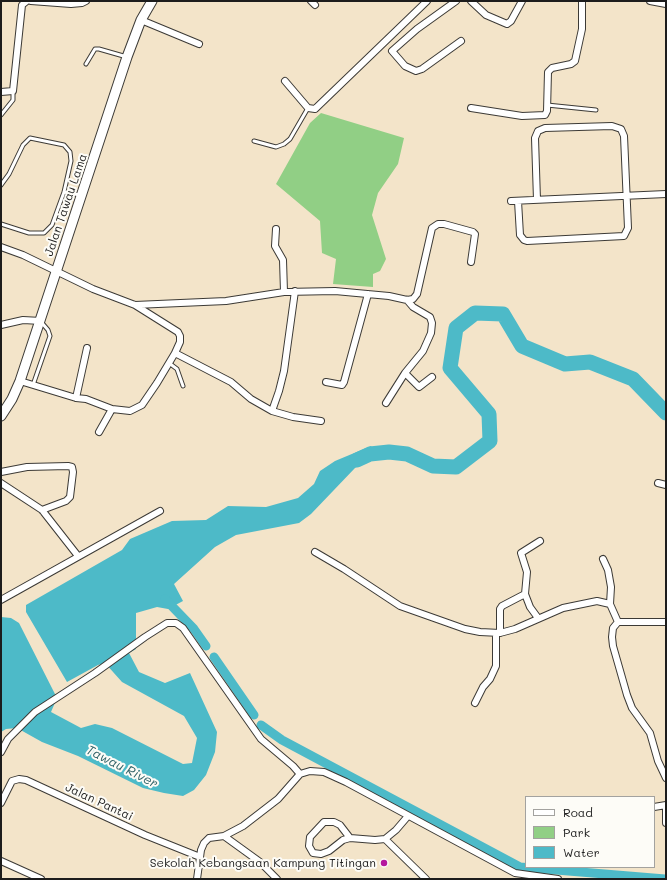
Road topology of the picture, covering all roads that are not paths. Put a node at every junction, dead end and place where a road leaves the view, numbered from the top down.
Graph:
1 (27, 1) edge
2 (31, 1) edge
3 (86, 1) edge
4 (152, 1) edge
5 (427, 1) edge
6 (456, 1) edge
7 (471, 1) edge
8 (522, 1) edge
9 (582, 1) edge
10 (650, 1) edge
11 (666, 4) edge
12 (141, 20) junction
13 (461, 41) dead end
14 (199, 44) dead end
15 (127, 57) junction
16 (86, 64) dead end
17 (285, 81) dead end
18 (13, 91) junction
19 (1, 92) edge
20 (547, 105) junction
21 (308, 108) junction
22 (471, 108) dead end
23 (596, 110) dead end
24 (1, 115) edge
25 (254, 141) dead end
26 (1, 185) edge
27 (64, 192) junction
28 (666, 194) edge
29 (82, 195) junction
30 (626, 195) junction
31 (537, 200) junction
32 (511, 201) dead end
33 (518, 201) junction
34 (1, 224) edge
35 (276, 229) dead end
36 (1, 247) edge
37 (472, 262) dead end
38 (56, 271) junction
39 (295, 291) junction
40 (284, 292) junction
41 (368, 294) junction
42 (407, 300) junction
43 (135, 305) junction
44 (41, 321) junction
45 (1, 325) edge
46 (87, 348) dead end
47 (175, 353) junction
48 (169, 363) junction
49 (405, 373) junction
50 (432, 376) dead end
51 (20, 382) junction
52 (326, 382) dead end
53 (33, 386) junction
54 (183, 386) dead end
55 (76, 398) junction
56 (386, 404) dead end
57 (112, 409) junction
58 (272, 410) junction
59 (1, 415) edge
60 (320, 421) dead end
61 (99, 432) dead end
62 (1, 472) edge
63 (1, 483) edge
64 (658, 483) dead end
65 (666, 485) edge
66 (42, 510) junction
67 (160, 511) dead end
68 (540, 541) dead end
69 (315, 552) dead end
70 (78, 556) junction
71 (603, 558) dead end
72 (525, 594) junction
73 (1, 600) edge
74 (610, 604) junction
75 (538, 618) junction
76 (618, 622) junction
77 (666, 622) edge
78 (498, 633) junction
79 (475, 703) dead end
80 (1, 752) edge
81 (300, 774) junction
82 (666, 778) edge
83 (1, 803) edge
84 (666, 805) edge
85 (655, 807) edge
86 (408, 816) junction
87 (666, 823) edge
88 (224, 836) junction
89 (350, 838) junction
90 (385, 839) junction
91 (200, 857) junction
92 (1, 861) edge
93 (534, 878) edge
94 (42, 879) edge
95 (197, 879) edge
96 (278, 879) edge
97 (426, 879) edge
98 (558, 879) edge

1 - 18 street
2 - 3 street
4 - 12 street, Jalan Tawau Lama
5 - 21 street
6 - 13 street
7 - 8 street
9 - 20 street
10 - 11 street
12 - 14 street
12 - 15 street, Jalan Tawau Lama
15 - 16 lane
15 - 29 street, Jalan Tawau Lama
17 - 21 street
18 - 19 street
18 - 24 lane
20 - 22 street
20 - 23 lane
21 - 25 lane
26 - 27 lane
27 - 29 lane
27 - 34 lane
28 - 30 street
29 - 38 street, Jalan Tawau Lama
30 - 31 street
30 - 31 street
30 - 33 street
31 - 33 street
32 - 33 street
35 - 40 street
36 - 38 street
37 - 42 street
38 - 43 street
38 - 44 street, Jalan Tawau Lama
39 - 40 street
39 - 41 street
39 - 58 street
40 - 43 street
41 - 42 street
41 - 52 street
42 - 49 street
43 - 47 street
44 - 45 street
44 - 51 street, Jalan Tawau Lama
44 - 53 lane
46 - 55 street
47 - 48 street
47 - 58 street
48 - 54 lane
48 - 57 street
49 - 50 street
49 - 56 street
51 - 53 street
51 - 59 street, Jalan Tawau Lama
53 - 55 street
55 - 57 street
57 - 61 street
58 - 60 street
62 - 66 street
63 - 66 street
64 - 65 street
66 - 70 street
67 - 70 street
68 - 72 street
69 - 78 street
70 - 73 street
71 - 74 street
72 - 75 street
72 - 78 street
74 - 75 street
74 - 76 street
75 - 78 street
76 - 77 street
76 - 82 street
78 - 79 street
80 - 81 street
81 - 86 street
81 - 88 street
83 - 91 street, Jalan Pantai
84 - 85 street
84 - 87 street
86 - 90 street
86 - 93 street
88 - 91 street
88 - 96 street
89 - 89 street
89 - 90 street
90 - 97 street
91 - 95 street
92 - 94 street
93 - 98 street

